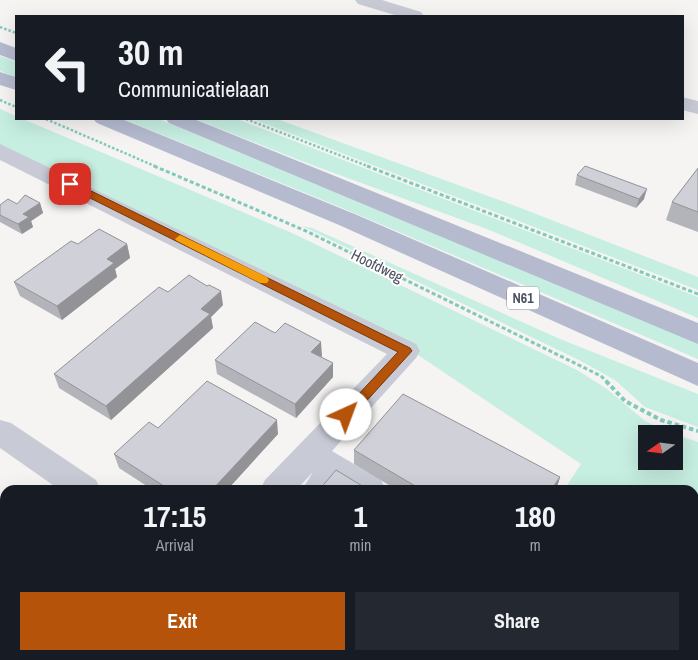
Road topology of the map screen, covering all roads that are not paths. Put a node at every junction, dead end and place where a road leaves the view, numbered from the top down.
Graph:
1 (364, 0) edge
2 (412, 15) edge
3 (0, 48) edge
4 (15, 54) edge
5 (0, 78) edge
6 (15, 84) edge
7 (684, 104) edge
8 (698, 108) edge
9 (106, 120) edge
10 (178, 120) edge
11 (5, 159) edge
12 (698, 334) edge
13 (698, 375) edge
14 (0, 432) edge
15 (321, 471) edge
16 (78, 485) edge
17 (288, 485) edge
18 (357, 485) edge

1 - 2 street
3 - 4 main road
5 - 6 main road
7 - 8 street
9 - 13 main road, Hoofdweg / N61
10 - 12 main road, N61
11 - 15 street
14 - 16 street
15 - 17 street
15 - 18 street

